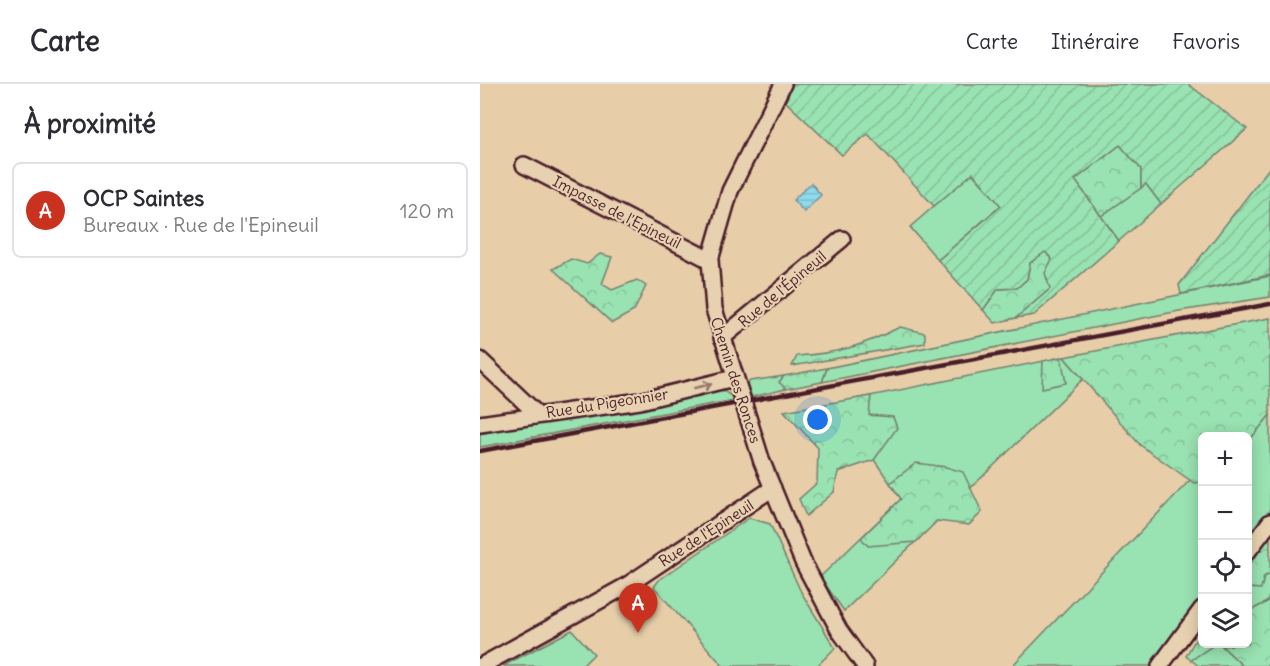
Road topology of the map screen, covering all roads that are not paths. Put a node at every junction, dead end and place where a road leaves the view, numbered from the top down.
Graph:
1 (783, 84) edge
2 (524, 165) dead end
3 (842, 239) dead end
4 (710, 260) junction
5 (722, 338) junction
6 (480, 360) edge
7 (734, 378) junction
8 (537, 414) junction
9 (480, 424) edge
10 (773, 488) junction
11 (1270, 522) edge
12 (1252, 546) edge
13 (1198, 616) edge
14 (481, 666) edge
15 (865, 666) edge
16 (1160, 666) edge

1 - 4 street, Chemin des Ronces
2 - 4 street, Impasse de l'Epineuil
3 - 5 street, Rue de l'Épineuil
4 - 5 street, Chemin des Ronces
5 - 7 street, Chemin des Ronces
6 - 8 street
8 -> 7 street, Rue du Pigeonnier
7 - 10 street, Chemin des Ronces
8 - 9 street, Rue du Pigeonnier
10 - 14 street, Rue de l'Epineuil
10 - 15 street, Chemin des Ronces
11 - 12 street
13 - 16 street

